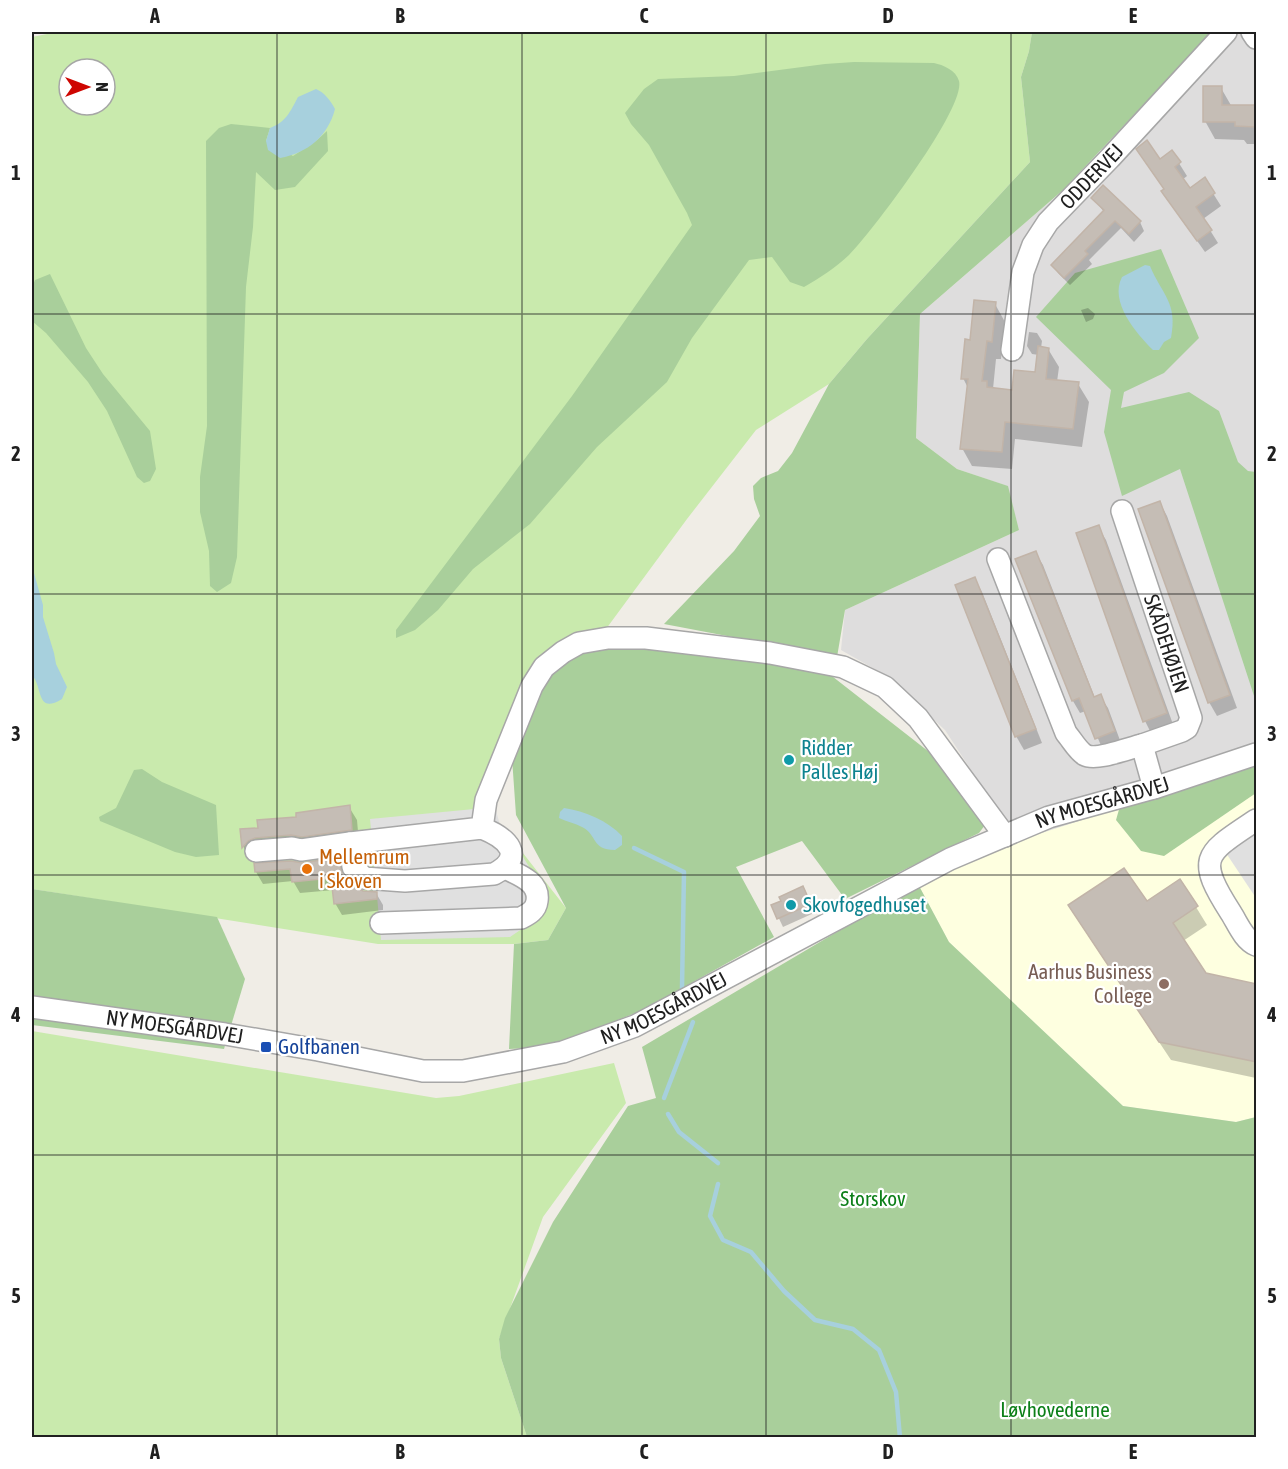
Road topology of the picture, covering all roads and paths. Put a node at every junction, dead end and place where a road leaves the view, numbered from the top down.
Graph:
1 (1226, 32) edge
2 (1252, 32) edge
3 (1257, 38) edge
4 (1012, 350) dead end
5 (1122, 511) dead end
6 (998, 559) dead end
7 (1142, 745) junction
8 (1257, 754) edge
9 (1154, 788) junction
10 (1257, 820) edge
11 (482, 828) junction
12 (1005, 836) junction
13 (350, 843) junction
14 (256, 851) dead end
15 (505, 868) junction
16 (381, 923) dead end
17 (1257, 945) edge
18 (32, 1007) edge

1 - 4 street, ODDERVEJ
2 - 3 street
5 - 7 street, SKÅDEHØJEN
6 - 7 street, SKÅDEHØJEN
7 - 9 street
8 - 9 street, NY MOESGÅRDVEJ
9 - 12 street, NY MOESGÅRDVEJ
10 - 17 street
11 - 12 street
11 - 13 street
11 - 15 street
12 - 18 street, NY MOESGÅRDVEJ
13 - 14 street
13 - 15 street
15 - 16 street

